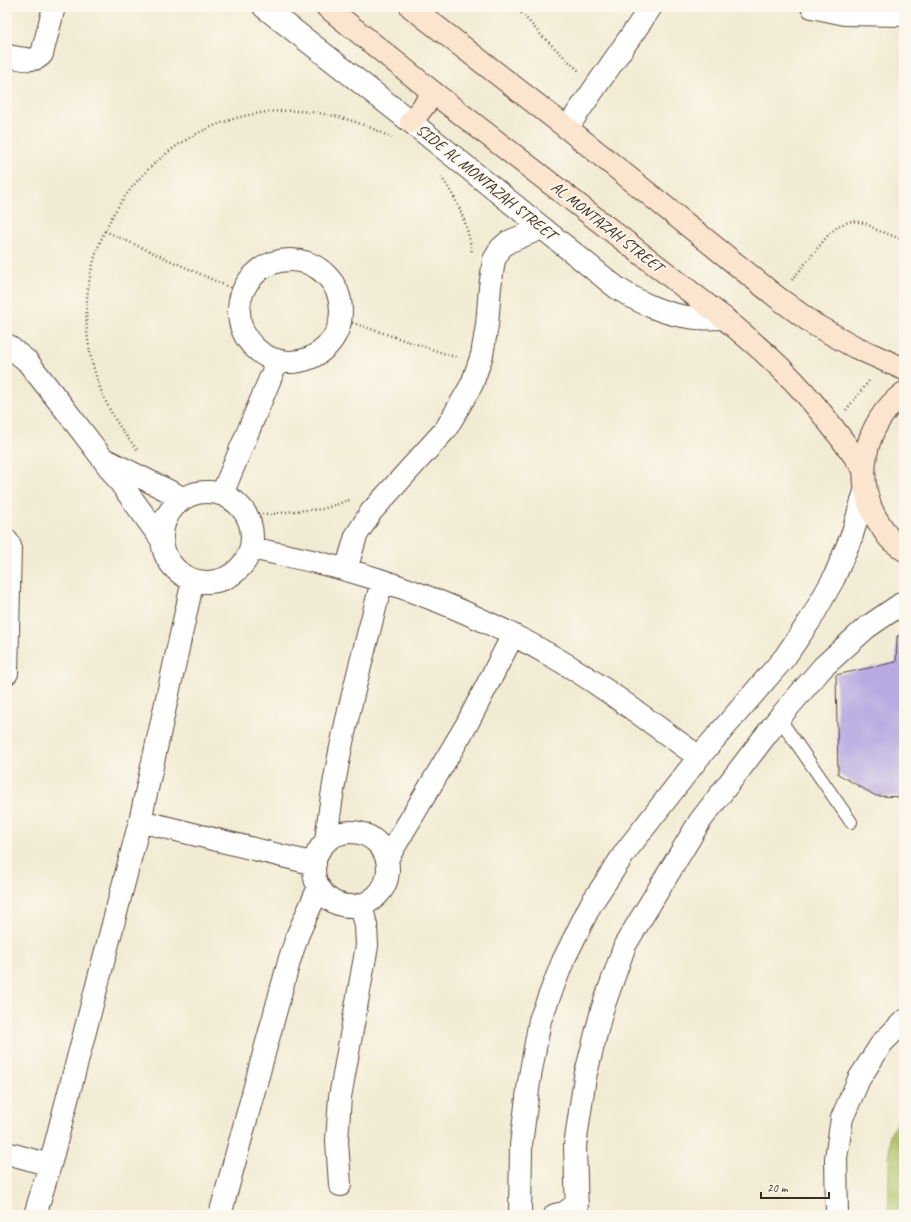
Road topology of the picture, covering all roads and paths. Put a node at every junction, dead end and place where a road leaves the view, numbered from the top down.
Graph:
1 (54, 7) edge
2 (264, 7) edge
3 (327, 7) edge
4 (516, 7) edge
5 (651, 7) edge
6 (812, 7) edge
7 (416, 9) edge
8 (904, 15) edge
9 (7, 56) edge
10 (596, 87) junction
11 (434, 92) junction
12 (411, 122) junction
13 (567, 128) junction
14 (393, 138) dead end
15 (437, 173) dead end
16 (542, 228) junction
17 (105, 231) junction
18 (904, 240) edge
19 (472, 255) dead end
20 (242, 293) junction
21 (778, 298) junction
22 (724, 318) junction
23 (341, 319) junction
24 (7, 345) edge
25 (463, 360) dead end
26 (277, 362) junction
27 (904, 369) edge
28 (904, 393) edge
29 (139, 451) dead end
30 (103, 459) junction
31 (864, 469) junction
32 (866, 491) junction
33 (222, 494) junction
34 (356, 496) dead end
35 (184, 498) junction
36 (246, 514) junction
37 (162, 540) junction
38 (7, 541) edge
39 (251, 548) junction
40 (904, 550) edge
41 (346, 570) junction
42 (193, 580) junction
43 (382, 581) junction
44 (904, 602) edge
45 (513, 635) junction
46 (7, 673) edge
47 (779, 718) junction
48 (699, 757) junction
49 (140, 821) junction
50 (851, 822) dead end
51 (326, 842) junction
52 (387, 860) junction
53 (315, 864) junction
54 (319, 887) junction
55 (361, 905) junction
56 (904, 1021) edge
57 (7, 1153) edge
58 (50, 1165) junction
59 (340, 1185) dead end
60 (577, 1210) edge
61 (525, 1213) edge
62 (35, 1215) edge
63 (220, 1215) edge
64 (554, 1215) edge
65 (837, 1215) edge

1 - 9 street
2 - 12 street, SIDE AL MONTAZAH STREET
3 - 11 street, AL MONTAZAH STREET
4 - 10 path
5 - 10 street
6 - 8 street
7 - 13 street
10 - 13 street
11 - 12 street
11 - 22 street, AL MONTAZAH STREET
12 - 16 street, SIDE AL MONTAZAH STREET
13 - 21 street
14 - 17 path
15 - 19 path
16 - 22 street, SIDE AL MONTAZAH STREET
16 - 41 street
17 - 20 path
17 - 29 path
18 - 21 path
20 - 23 street
20 - 26 street
21 - 27 street
22 - 31 street, AL MONTAZAH STREET
23 - 25 path
23 - 26 street
24 - 30 street
26 - 33 street
28 - 31 street
30 - 35 street
30 - 37 street
31 - 32 street
32 - 40 street
32 - 48 street
33 - 35 street
33 - 36 street
34 - 36 path
35 - 37 street
36 - 39 street
37 - 42 street
38 - 46 street
39 - 41 street
39 - 42 street
41 - 43 street
42 - 49 street
43 - 45 street
43 - 51 street
44 - 47 street
45 - 48 street
45 - 52 street
47 - 50 lane
47 - 60 street
48 - 61 street
49 - 53 street
49 - 58 street
51 - 52 street
51 - 53 street
52 - 55 street
53 - 54 street
54 - 55 street
54 - 63 street
55 - 59 street
56 - 65 street
57 - 58 street
58 - 62 street
60 - 64 street

